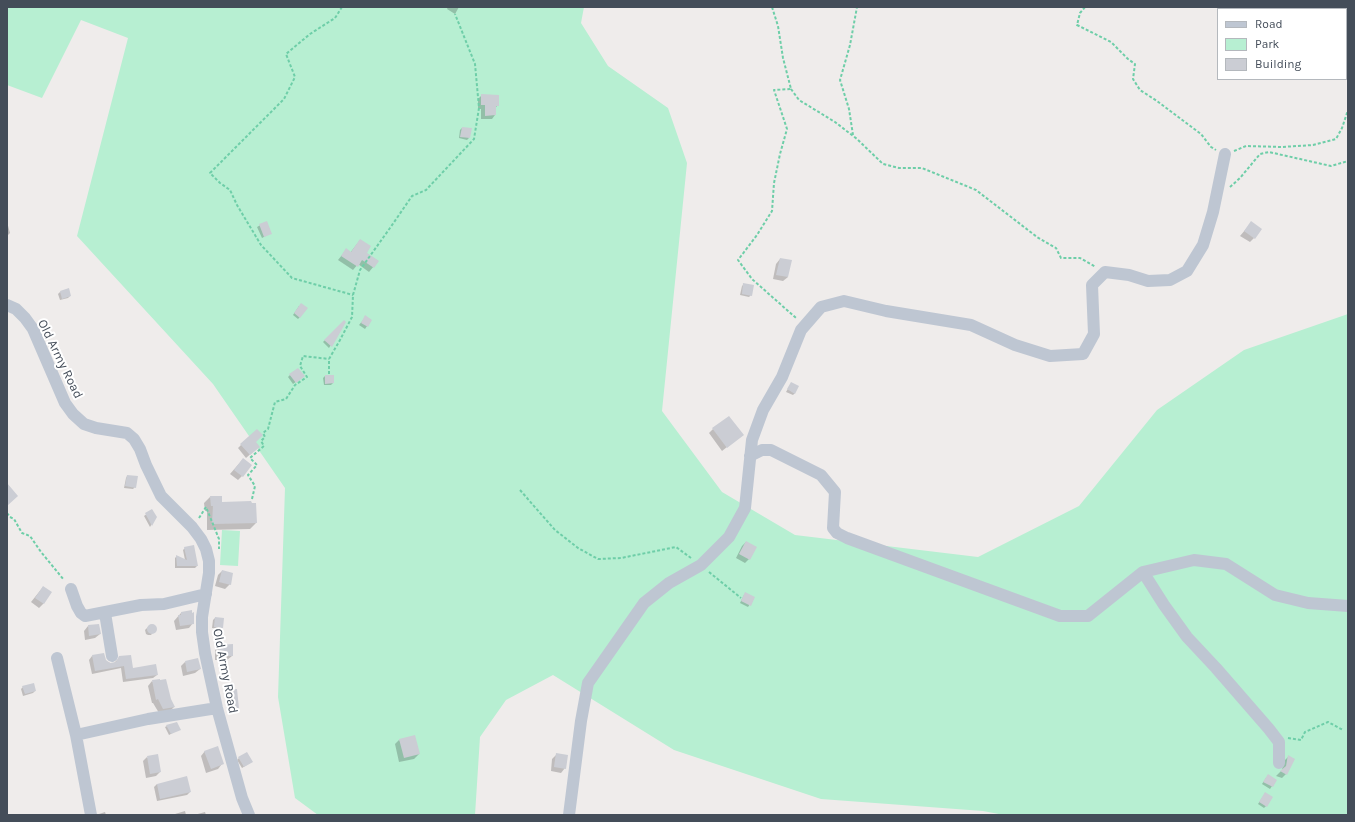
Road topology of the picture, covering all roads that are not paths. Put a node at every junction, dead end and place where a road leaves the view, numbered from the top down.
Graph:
1 (1225, 154) road end
2 (7, 305) edge
3 (750, 456) junction
4 (1143, 572) junction
5 (71, 589) road end
6 (206, 594) junction
7 (1348, 606) edge
8 (105, 613) junction
9 (112, 656) dead end
10 (57, 658) dead end
11 (216, 708) junction
12 (76, 735) junction
13 (1279, 763) dead end
14 (91, 815) edge
15 (249, 815) edge
16 (569, 815) edge

1 - 3 street
2 - 6 street, Old Army Road
3 - 4 street
3 - 16 street
4 - 7 street
4 - 13 street
5 - 8 street
6 - 8 street
6 - 11 street, Old Army Road
8 - 9 street
10 - 12 street
11 - 12 street
11 - 15 street, Old Army Road
12 - 14 street

